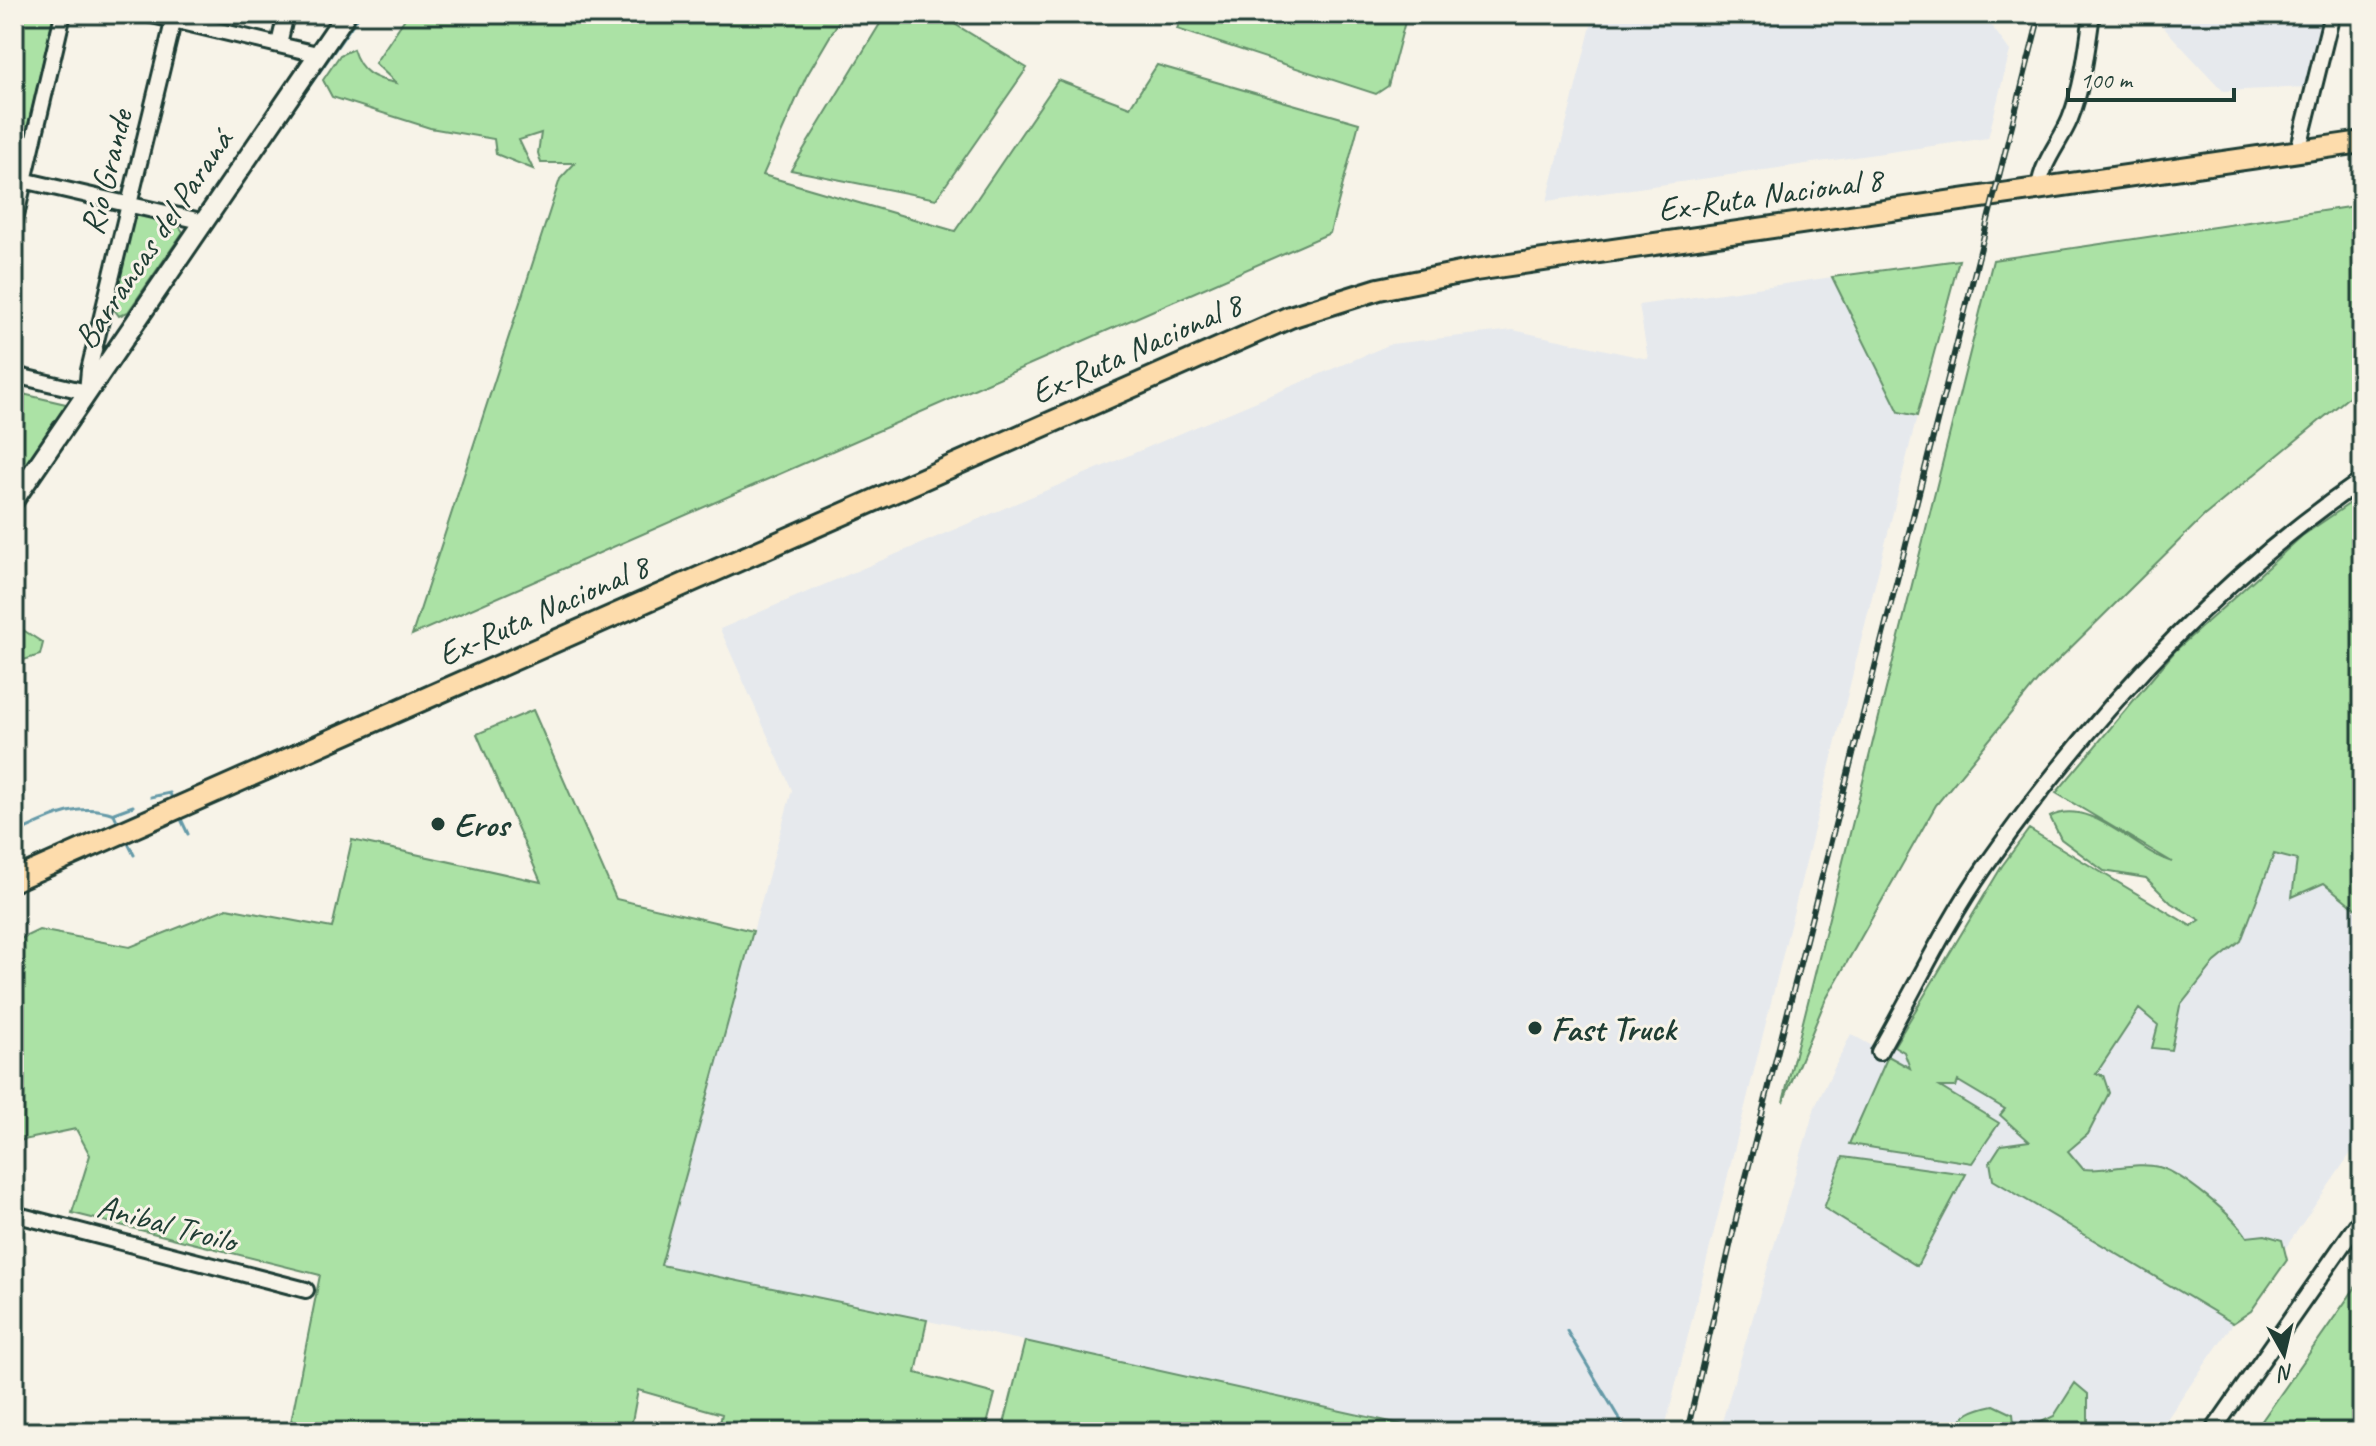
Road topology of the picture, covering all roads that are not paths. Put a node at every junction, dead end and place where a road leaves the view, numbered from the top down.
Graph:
1 (63, 14) edge
2 (148, 14) edge
3 (286, 14) edge
4 (346, 14) edge
5 (2092, 14) edge
6 (2332, 14) edge
7 (175, 17) edge
8 (279, 44) junction
9 (317, 54) junction
10 (2362, 142) edge
11 (2298, 151) junction
12 (19, 179) edge
13 (2039, 187) junction
14 (129, 205) junction
15 (205, 222) junction
16 (14, 224) edge
17 (14, 375) edge
18 (87, 392) junction
19 (2362, 480) edge
20 (14, 500) edge
21 (14, 880) edge
22 (1879, 1052) dead end
23 (14, 1214) edge
24 (2362, 1217) edge
25 (306, 1290) dead end
26 (2212, 1432) edge

1 - 12 street
2 - 7 street
3 - 8 street
4 - 9 street, Barrancas del Paraná
5 - 13 street
6 - 11 street
7 - 8 street
7 - 14 street, Río Grande
8 - 9 street
9 - 15 street, Barrancas del Paraná
10 - 11 main road, Ex-Ruta Nacional 8
11 - 13 main road, Ex-Ruta Nacional 8
12 - 14 street
12 - 16 street
13 - 21 main road, Ex-Ruta Nacional 8
14 - 15 street
14 - 18 street, Río Grande
15 - 18 street, Barrancas del Paraná
17 - 18 street
18 - 20 street, Barrancas del Paraná
19 - 22 street
23 - 25 street, Anibal Troilo
24 - 26 street

